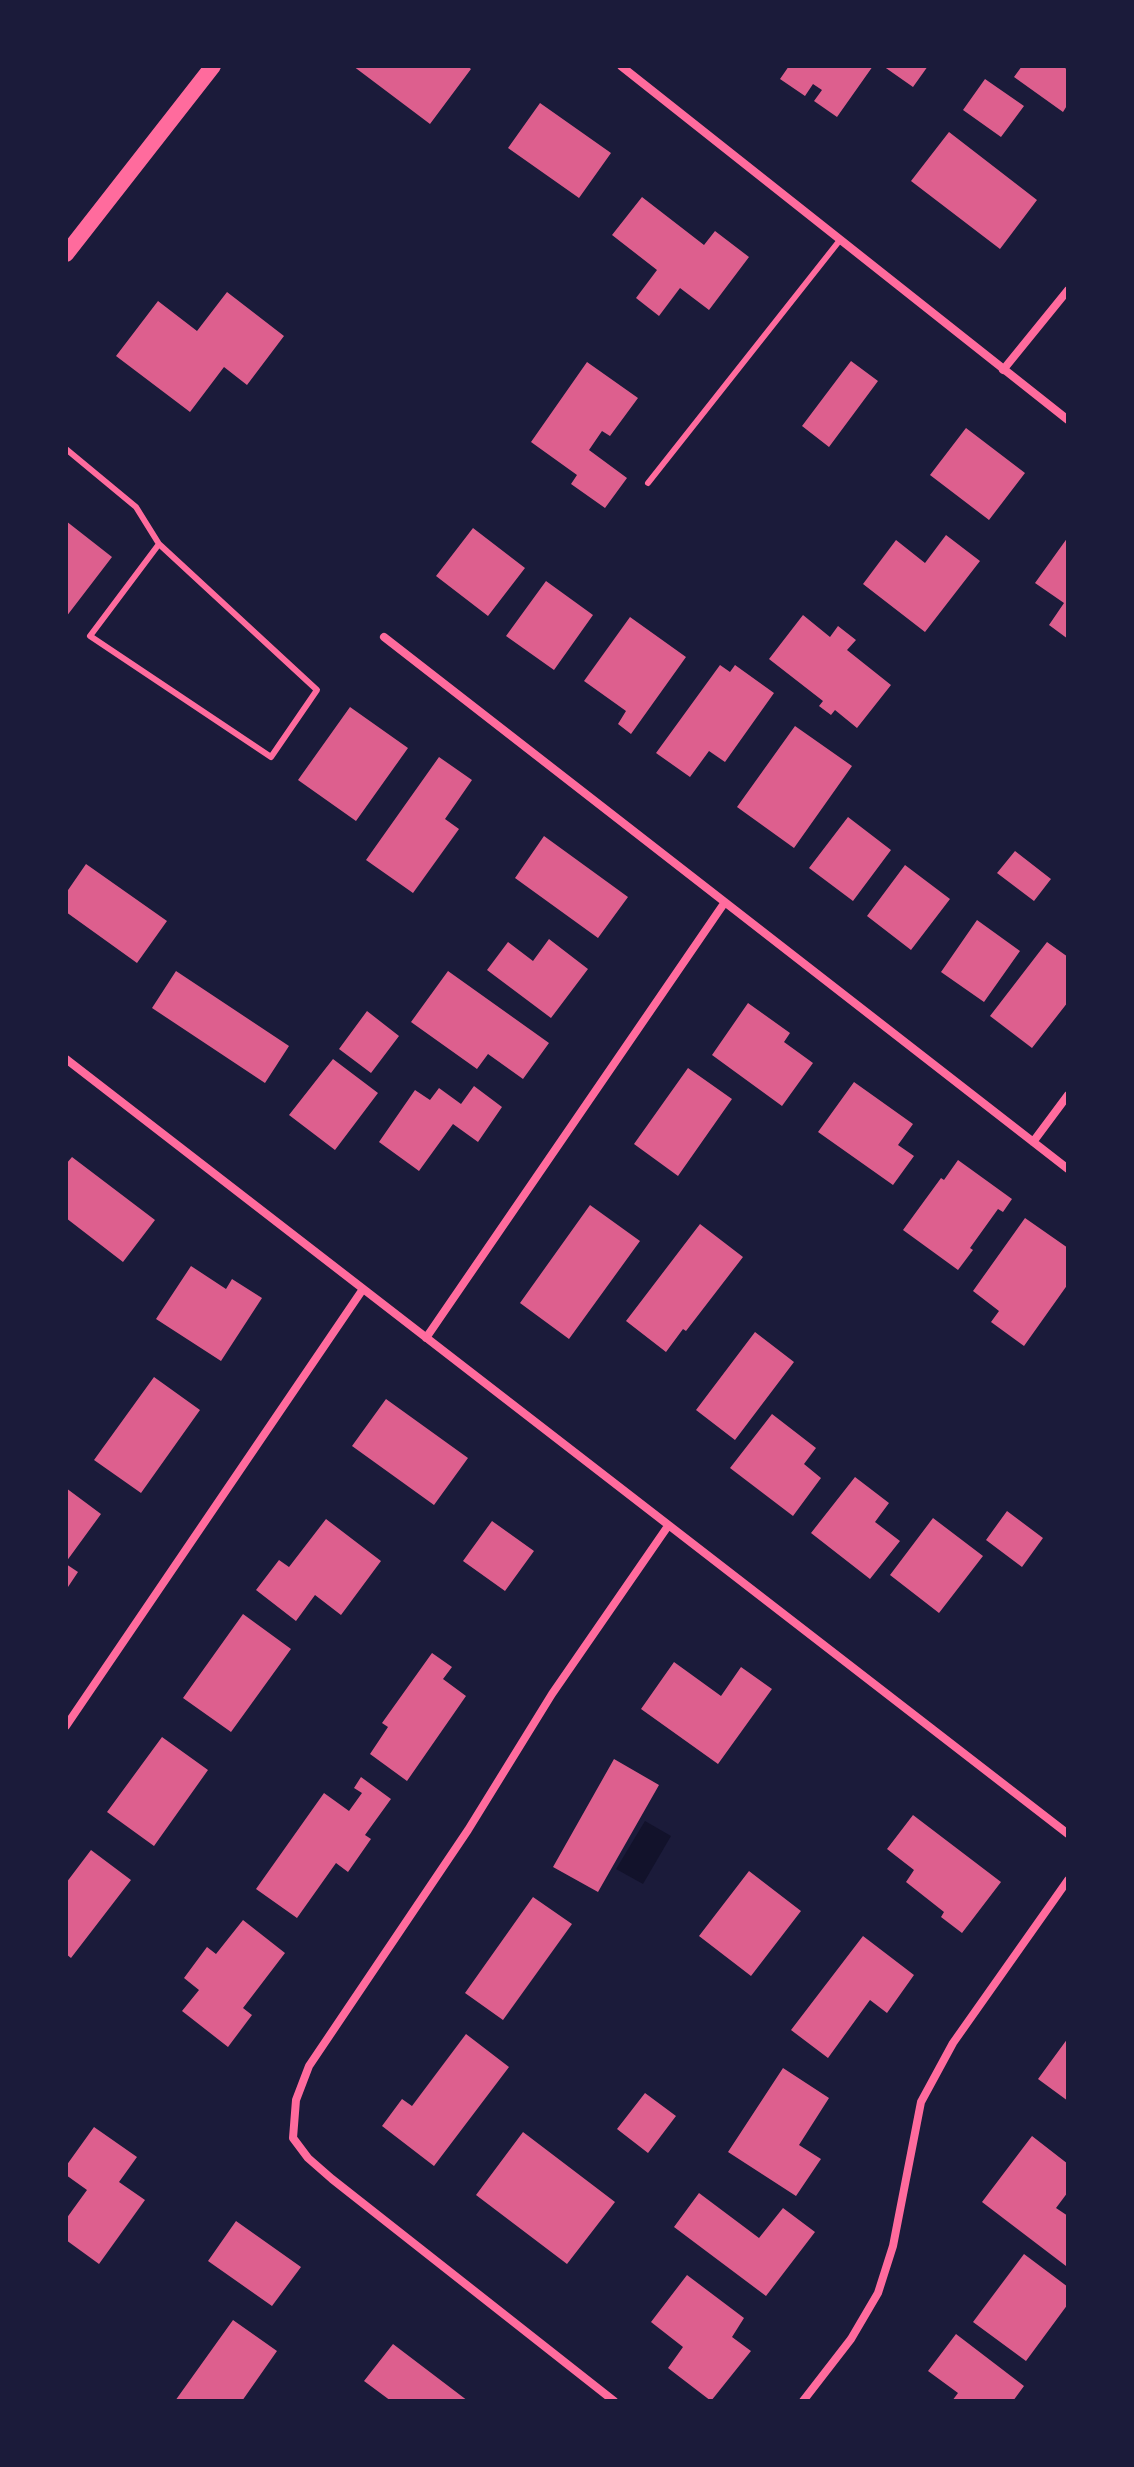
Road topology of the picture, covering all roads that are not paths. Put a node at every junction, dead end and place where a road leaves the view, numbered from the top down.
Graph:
1 (213, 66) edge
2 (621, 66) edge
3 (840, 240) junction
4 (66, 254) edge
5 (1068, 290) edge
6 (1003, 370) junction
7 (1068, 420) edge
8 (66, 449) edge
9 (648, 483) dead end
10 (159, 544) junction
11 (384, 637) dead end
12 (725, 902) junction
13 (66, 1059) edge
14 (1068, 1095) edge
15 (1033, 1142) junction
16 (1068, 1169) edge
17 (363, 1289) junction
18 (426, 1338) junction
19 (668, 1526) junction
20 (66, 1726) edge
21 (1068, 1834) edge
22 (1068, 1880) edge
23 (614, 2401) edge
24 (803, 2401) edge

1 - 4 main road
2 - 3 street
3 - 6 street
3 - 9 lane
5 - 6 street
6 - 7 street
8 - 10 lane
10 - 10 lane
11 - 12 street
12 - 15 street
12 - 18 street
13 - 17 street
14 - 15 street
15 - 16 street
17 - 18 street
17 - 20 street
18 - 19 street
19 - 21 street
19 - 23 street
22 - 24 street

